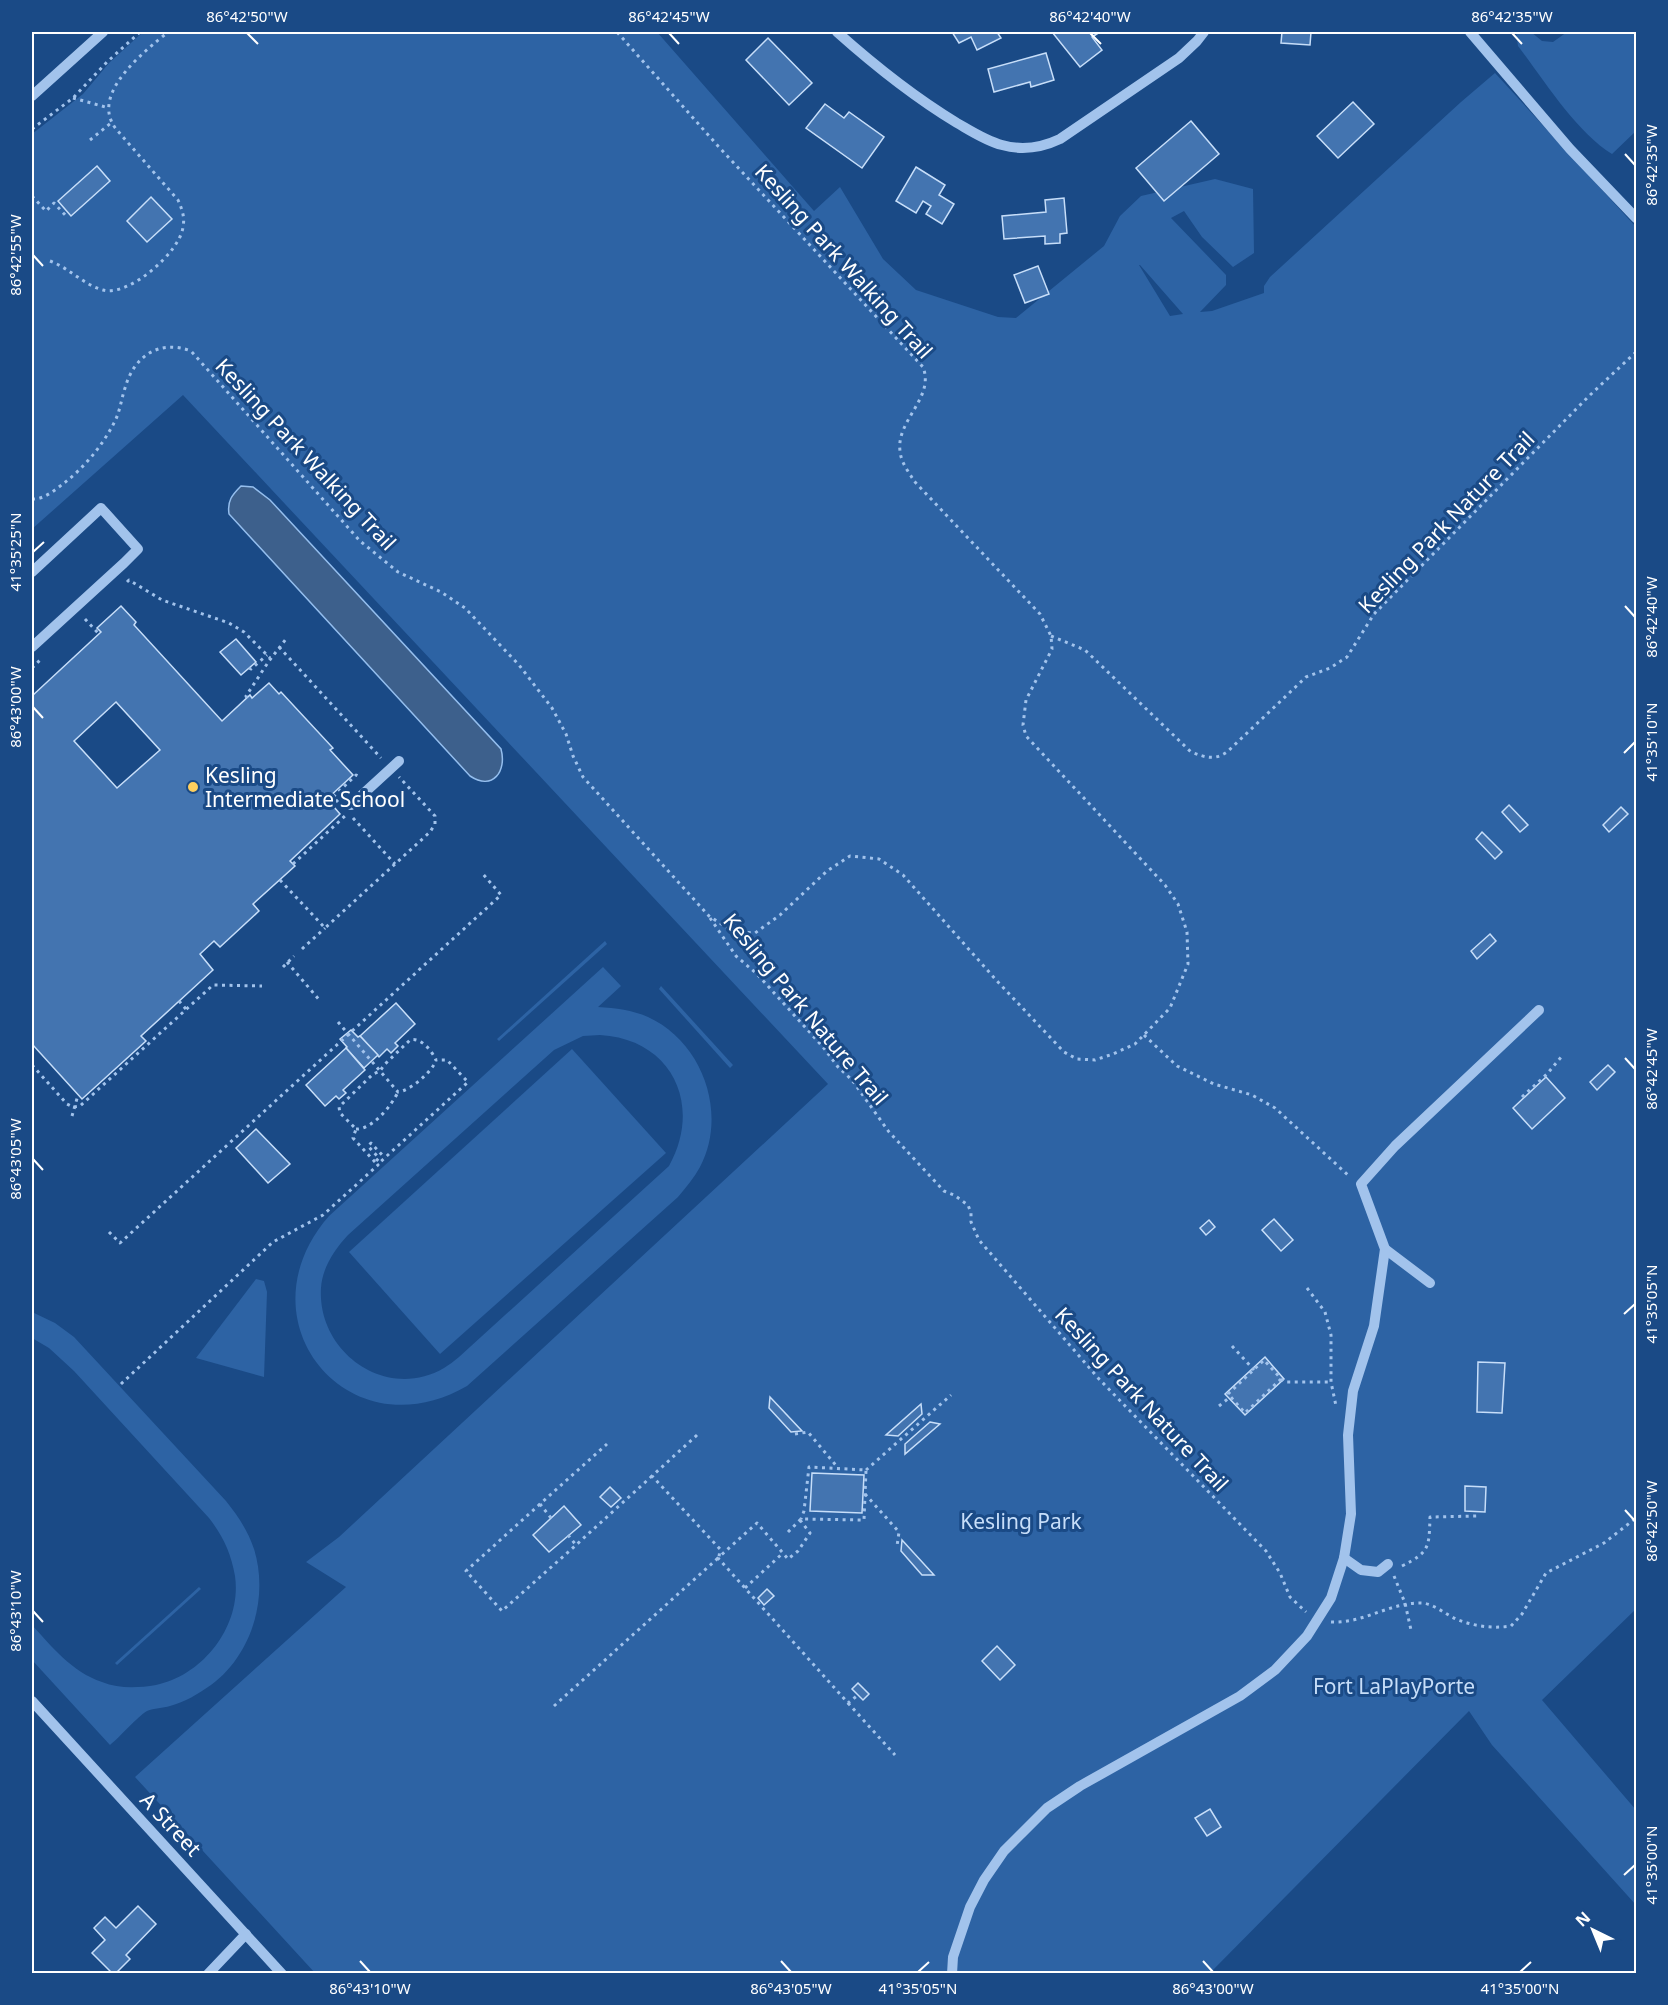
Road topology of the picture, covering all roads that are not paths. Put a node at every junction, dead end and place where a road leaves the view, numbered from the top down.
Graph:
1 (103, 32) edge
2 (837, 32) edge
3 (1204, 32) edge
4 (1470, 32) edge
5 (33, 92) edge
6 (1636, 218) edge
7 (32, 572) edge
8 (32, 647) edge
9 (399, 761) dead end
10 (350, 809) road end
11 (1539, 1010) dead end
12 (1385, 1249) junction
13 (1430, 1283) dead end
14 (1344, 1558) junction
15 (1390, 1568) road end
16 (32, 1701) edge
17 (246, 1934) junction
18 (208, 1974) edge
19 (282, 1974) edge
20 (952, 1974) edge

1 - 5 street
2 - 3 street
4 - 6 street
7 - 8 street
9 - 10 street
11 - 12 street
12 - 13 street
12 - 14 street
14 - 15 street
14 - 20 street
16 - 17 street, A Street
17 - 18 street
17 - 19 street, A Street

